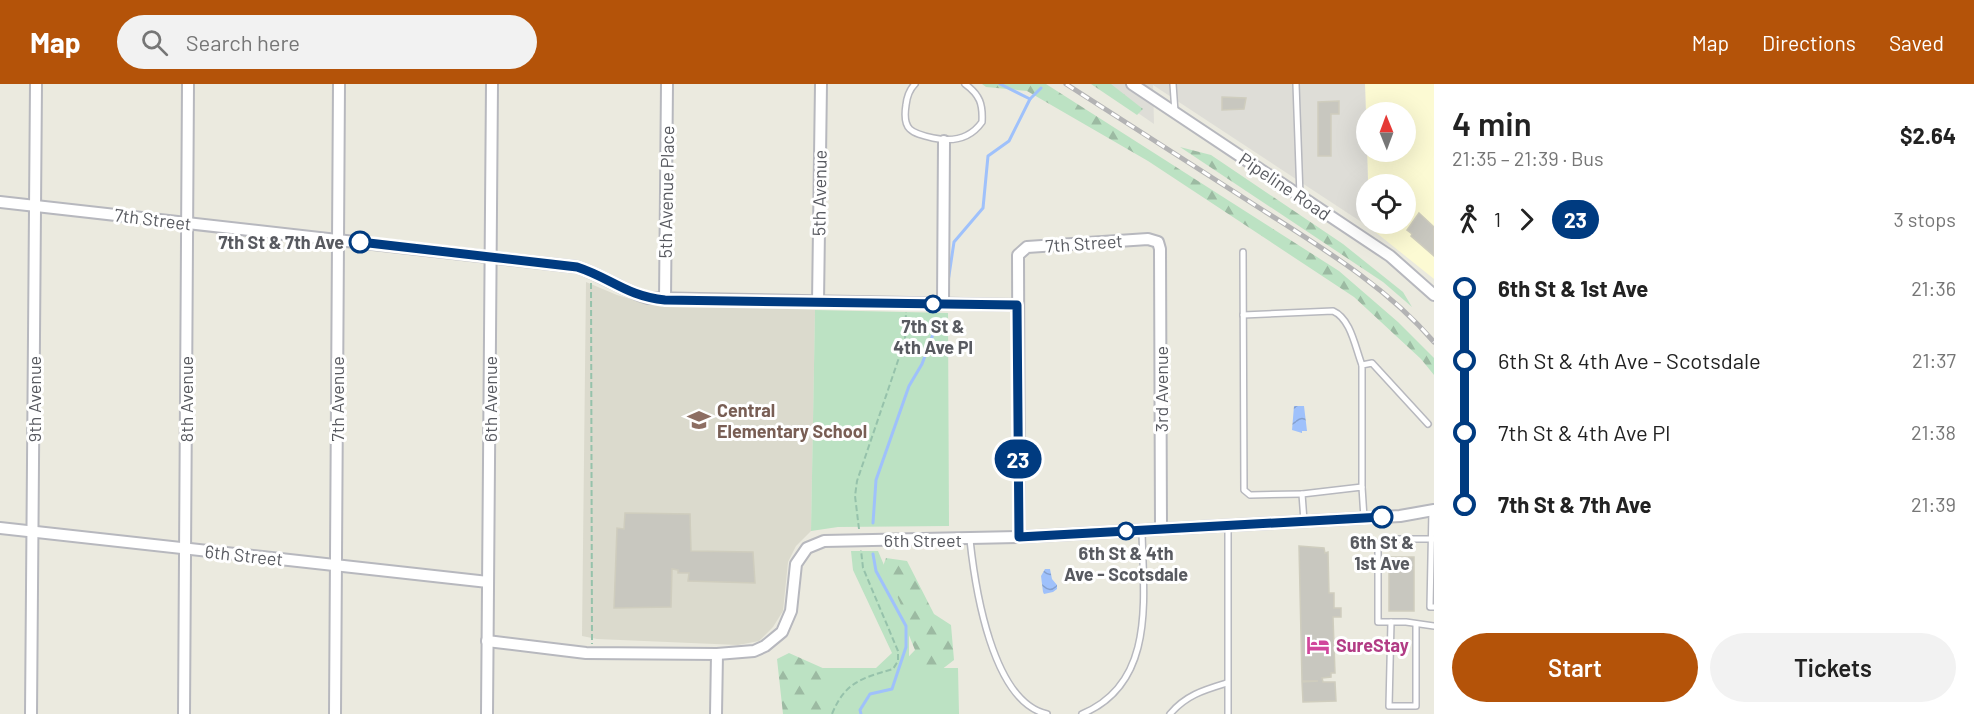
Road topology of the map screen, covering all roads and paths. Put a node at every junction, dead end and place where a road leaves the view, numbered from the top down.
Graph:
1 (36, 84) edge
2 (188, 84) edge
3 (339, 84) edge
4 (492, 84) edge
5 (667, 84) edge
6 (821, 84) edge
7 (915, 84) edge
8 (965, 84) edge
9 (1132, 84) edge
10 (1173, 84) edge
11 (1296, 84) edge
12 (1175, 113) junction
13 (944, 141) junction
14 (1300, 196) junction
15 (0, 202) edge
16 (35, 206) junction
17 (187, 224) junction
18 (338, 240) junction
19 (1160, 249) joint
20 (1243, 252) dead end
21 (491, 257) junction
22 (591, 271) junction
23 (1434, 295) edge
24 (665, 300) junction
25 (818, 302) junction
26 (906, 303) junction
27 (943, 304) junction
28 (1017, 305) junction
29 (1243, 315) junction
30 (1362, 365) junction
31 (1428, 424) dead end
32 (1362, 487) junction
33 (1302, 494) junction
34 (1433, 509) edge
35 (1364, 518) junction
36 (1304, 521) junction
37 (1228, 525) junction
38 (0, 528) edge
39 (1161, 529) junction
40 (1142, 530) junction
41 (33, 531) junction
42 (1019, 537) junction
43 (1433, 538) edge
44 (860, 540) junction
45 (970, 540) junction
46 (185, 548) junction
47 (336, 566) junction
48 (488, 582) junction
49 (1434, 607) edge
50 (1391, 622) junction
51 (1416, 624) junction
52 (1434, 626) edge
53 (488, 641) junction
54 (592, 653) junction
55 (717, 654) junction
56 (1227, 683) junction
57 (31, 714) edge
58 (184, 714) edge
59 (335, 714) edge
60 (487, 714) edge
61 (716, 714) edge
62 (832, 714) edge
63 (1047, 714) edge
64 (1082, 714) edge
65 (1170, 714) edge
66 (1228, 714) edge

1 - 16 street, 9th Avenue
2 - 17 street, 8th Avenue
3 - 18 street, 7th Avenue
4 - 21 street, 6th Avenue
5 - 24 street, 5th Avenue Place
6 - 25 street, 5th Avenue
7 - 13 lane
8 - 13 lane
9 - 12 street, Pipeline Road
10 - 12 lane
11 - 14 lane
12 - 14 street, Pipeline Road
13 - 27 street
14 - 23 street, Pipeline Road
15 - 16 street, 7th Street
16 - 17 street, 7th Street
16 - 41 street, 9th Avenue
17 - 18 street, 7th Street
17 - 46 street, 8th Avenue
18 - 21 street, 7th Street
18 - 47 street, 7th Avenue
19 - 28 street, 7th Street
19 - 39 street, 3rd Avenue
20 - 29 lane
21 - 22 street, 7th Street
21 - 48 street, 6th Avenue
22 - 24 street, 7th Street
22 - 54 path
24 - 25 street, 7th Street
25 - 26 street, 7th Street
26 - 27 street, 7th Street
26 - 44 path
27 - 28 street, 7th Street
28 - 42 street
29 - 30 lane
29 - 33 lane
30 - 31 lane
30 - 32 lane
32 - 33 lane
32 - 35 lane
33 - 36 lane
34 - 35 street, 6th Street
34 - 43 lane
35 - 36 street, 6th Street
36 - 37 street, 6th Street
37 - 39 street, 6th Street
37 - 56 lane
38 - 41 street, 6th Street
39 - 40 street, 6th Street
40 - 42 street, 6th Street
40 - 64 lane
41 - 46 street, 6th Street
41 - 57 street, 9th Avenue
42 - 45 street, 6th Street
43 - 49 lane
43 - 50 lane
44 - 45 street, 6th Street
44 - 55 street, 6th Street
44 - 62 path
45 - 63 lane
46 - 47 street, 6th Street
46 - 58 street, 8th Avenue
47 - 48 street, 6th Street
47 - 59 street, 7th Avenue
48 - 53 street, 6th Avenue
50 - 51 lane
50 - 51 lane
51 - 52 lane
53 - 54 street, 6th Street
53 - 60 street, 6th Avenue
54 - 55 street, 6th Street
55 - 61 street
56 - 65 lane
56 - 66 lane

